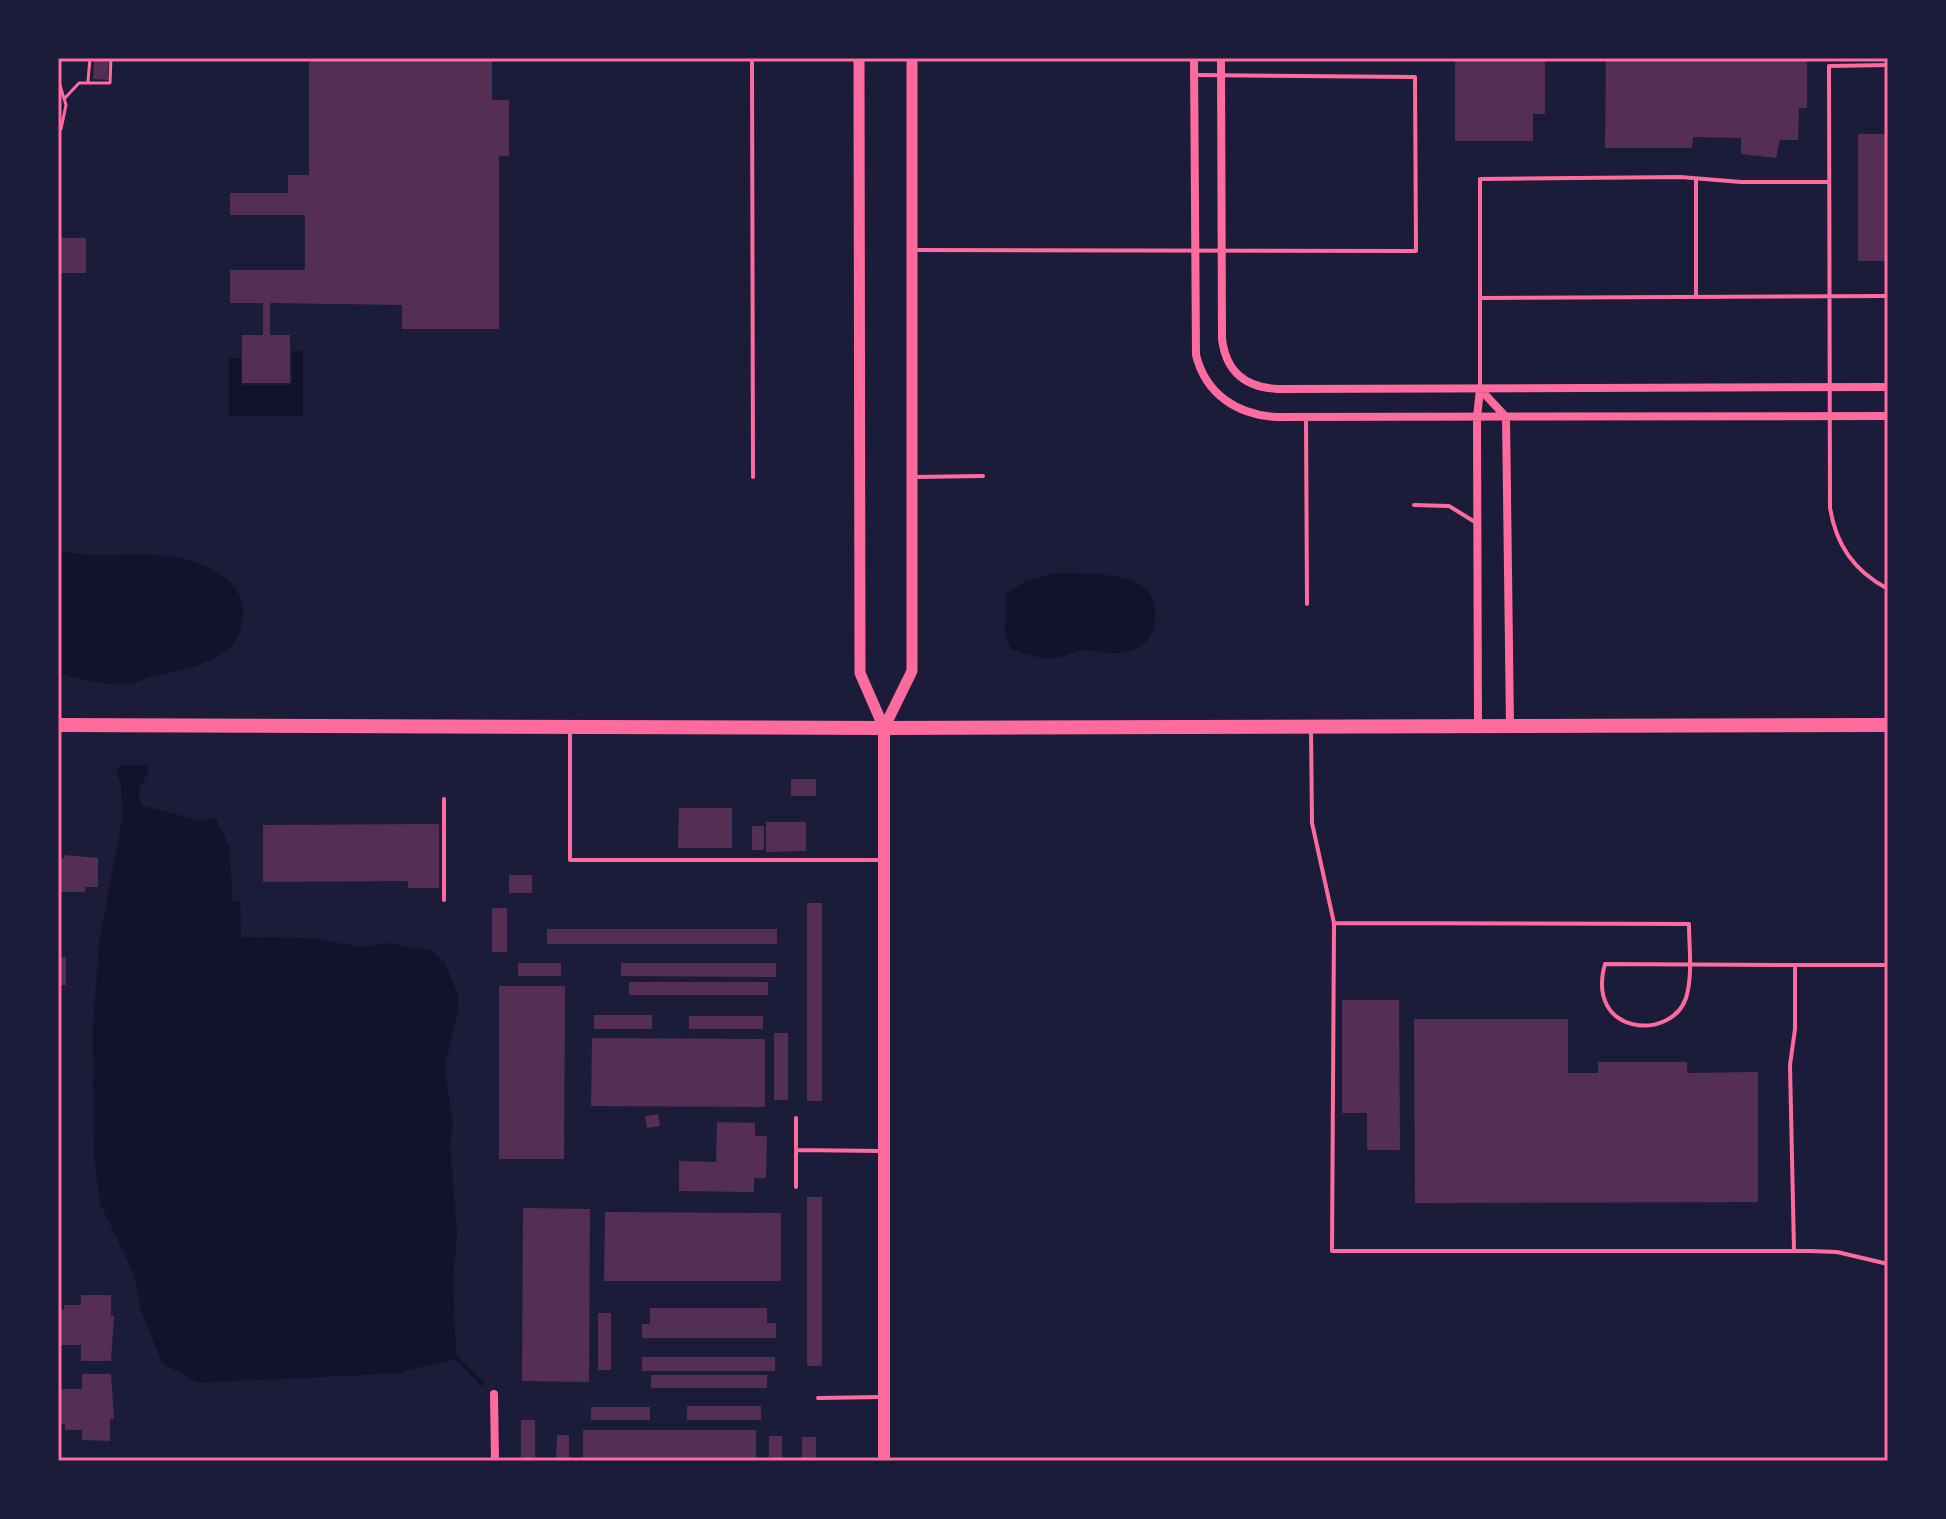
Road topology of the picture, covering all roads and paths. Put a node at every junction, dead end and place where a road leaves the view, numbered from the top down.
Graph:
1 (90, 58) edge
2 (111, 58) edge
3 (752, 58) edge
4 (859, 58) edge
5 (912, 58) edge
6 (1194, 58) edge
7 (1221, 58) edge
8 (1829, 58) edge
9 (1888, 65) edge
10 (1829, 66) junction
11 (1194, 75) junction
12 (1222, 75) junction
13 (58, 79) edge
14 (88, 81) junction
15 (65, 98) junction
16 (61, 129) dead end
17 (1696, 178) junction
18 (1829, 182) junction
19 (912, 250) junction
20 (1194, 250) junction
21 (1221, 250) junction
22 (1829, 296) junction
23 (1888, 296) edge
24 (1696, 297) junction
25 (1480, 298) junction
26 (1829, 387) junction
27 (1888, 387) edge
28 (1480, 389) junction
29 (1829, 416) junction
30 (1888, 416) edge
31 (1306, 417) junction
32 (1477, 417) junction
33 (1506, 417) junction
34 (983, 476) dead end
35 (753, 477) dead end
36 (913, 477) junction
37 (1414, 505) dead end
38 (1477, 524) junction
39 (1888, 589) edge
40 (1307, 604) dead end
41 (58, 725) edge
42 (1478, 725) junction
43 (1510, 725) junction
44 (1888, 725) edge
45 (1311, 726) junction
46 (570, 727) junction
47 (884, 728) junction
48 (444, 799) dead end
49 (884, 860) junction
50 (444, 900) dead end
51 (1334, 923) junction
52 (1689, 964) junction
53 (1795, 965) junction
54 (1888, 965) edge
55 (796, 1118) dead end
56 (796, 1150) junction
57 (884, 1151) junction
58 (796, 1187) dead end
59 (1794, 1251) junction
60 (1888, 1264) edge
61 (494, 1394) dead end
62 (884, 1397) junction
63 (818, 1398) dead end
64 (495, 1461) edge
65 (884, 1461) edge

1 - 14 path
2 - 14 path
3 - 35 lane
4 - 47 street
5 - 19 street
6 - 11 street
7 - 12 street
8 - 10 lane
9 - 10 lane
10 - 18 lane
11 - 12 lane
11 - 20 street
12 - 21 street
12 - 21 lane
13 - 15 path
14 - 15 path
15 - 16 path
17 - 18 lane
17 - 24 lane
17 - 25 lane
18 - 22 lane
19 - 20 lane
19 - 36 street
20 - 21 lane
20 - 31 street
21 - 28 street
22 - 23 lane
22 - 24 lane
22 - 26 lane
24 - 25 lane
25 - 28 lane
26 - 27 street
26 - 28 street
26 - 29 lane
28 - 32 street
28 - 33 street
29 - 30 street
29 - 33 street
29 - 39 lane
31 - 32 street
31 - 40 lane
32 - 33 street
32 - 38 street
33 - 43 street
34 - 36 lane
36 - 47 street
37 - 38 lane
38 - 42 street
41 - 46 main road
42 - 43 main road
42 - 45 main road
43 - 44 main road
45 - 47 main road
45 - 51 lane
46 - 47 main road
46 - 49 lane
47 - 49 main road
48 - 50 lane
49 - 57 main road
51 - 52 lane
51 - 59 lane
52 - 52 lane
52 - 53 lane
53 - 54 lane
53 - 59 lane
55 - 56 lane
56 - 57 lane
56 - 58 lane
57 - 62 main road
59 - 60 lane
61 - 64 street
62 - 63 lane
62 - 65 main road

